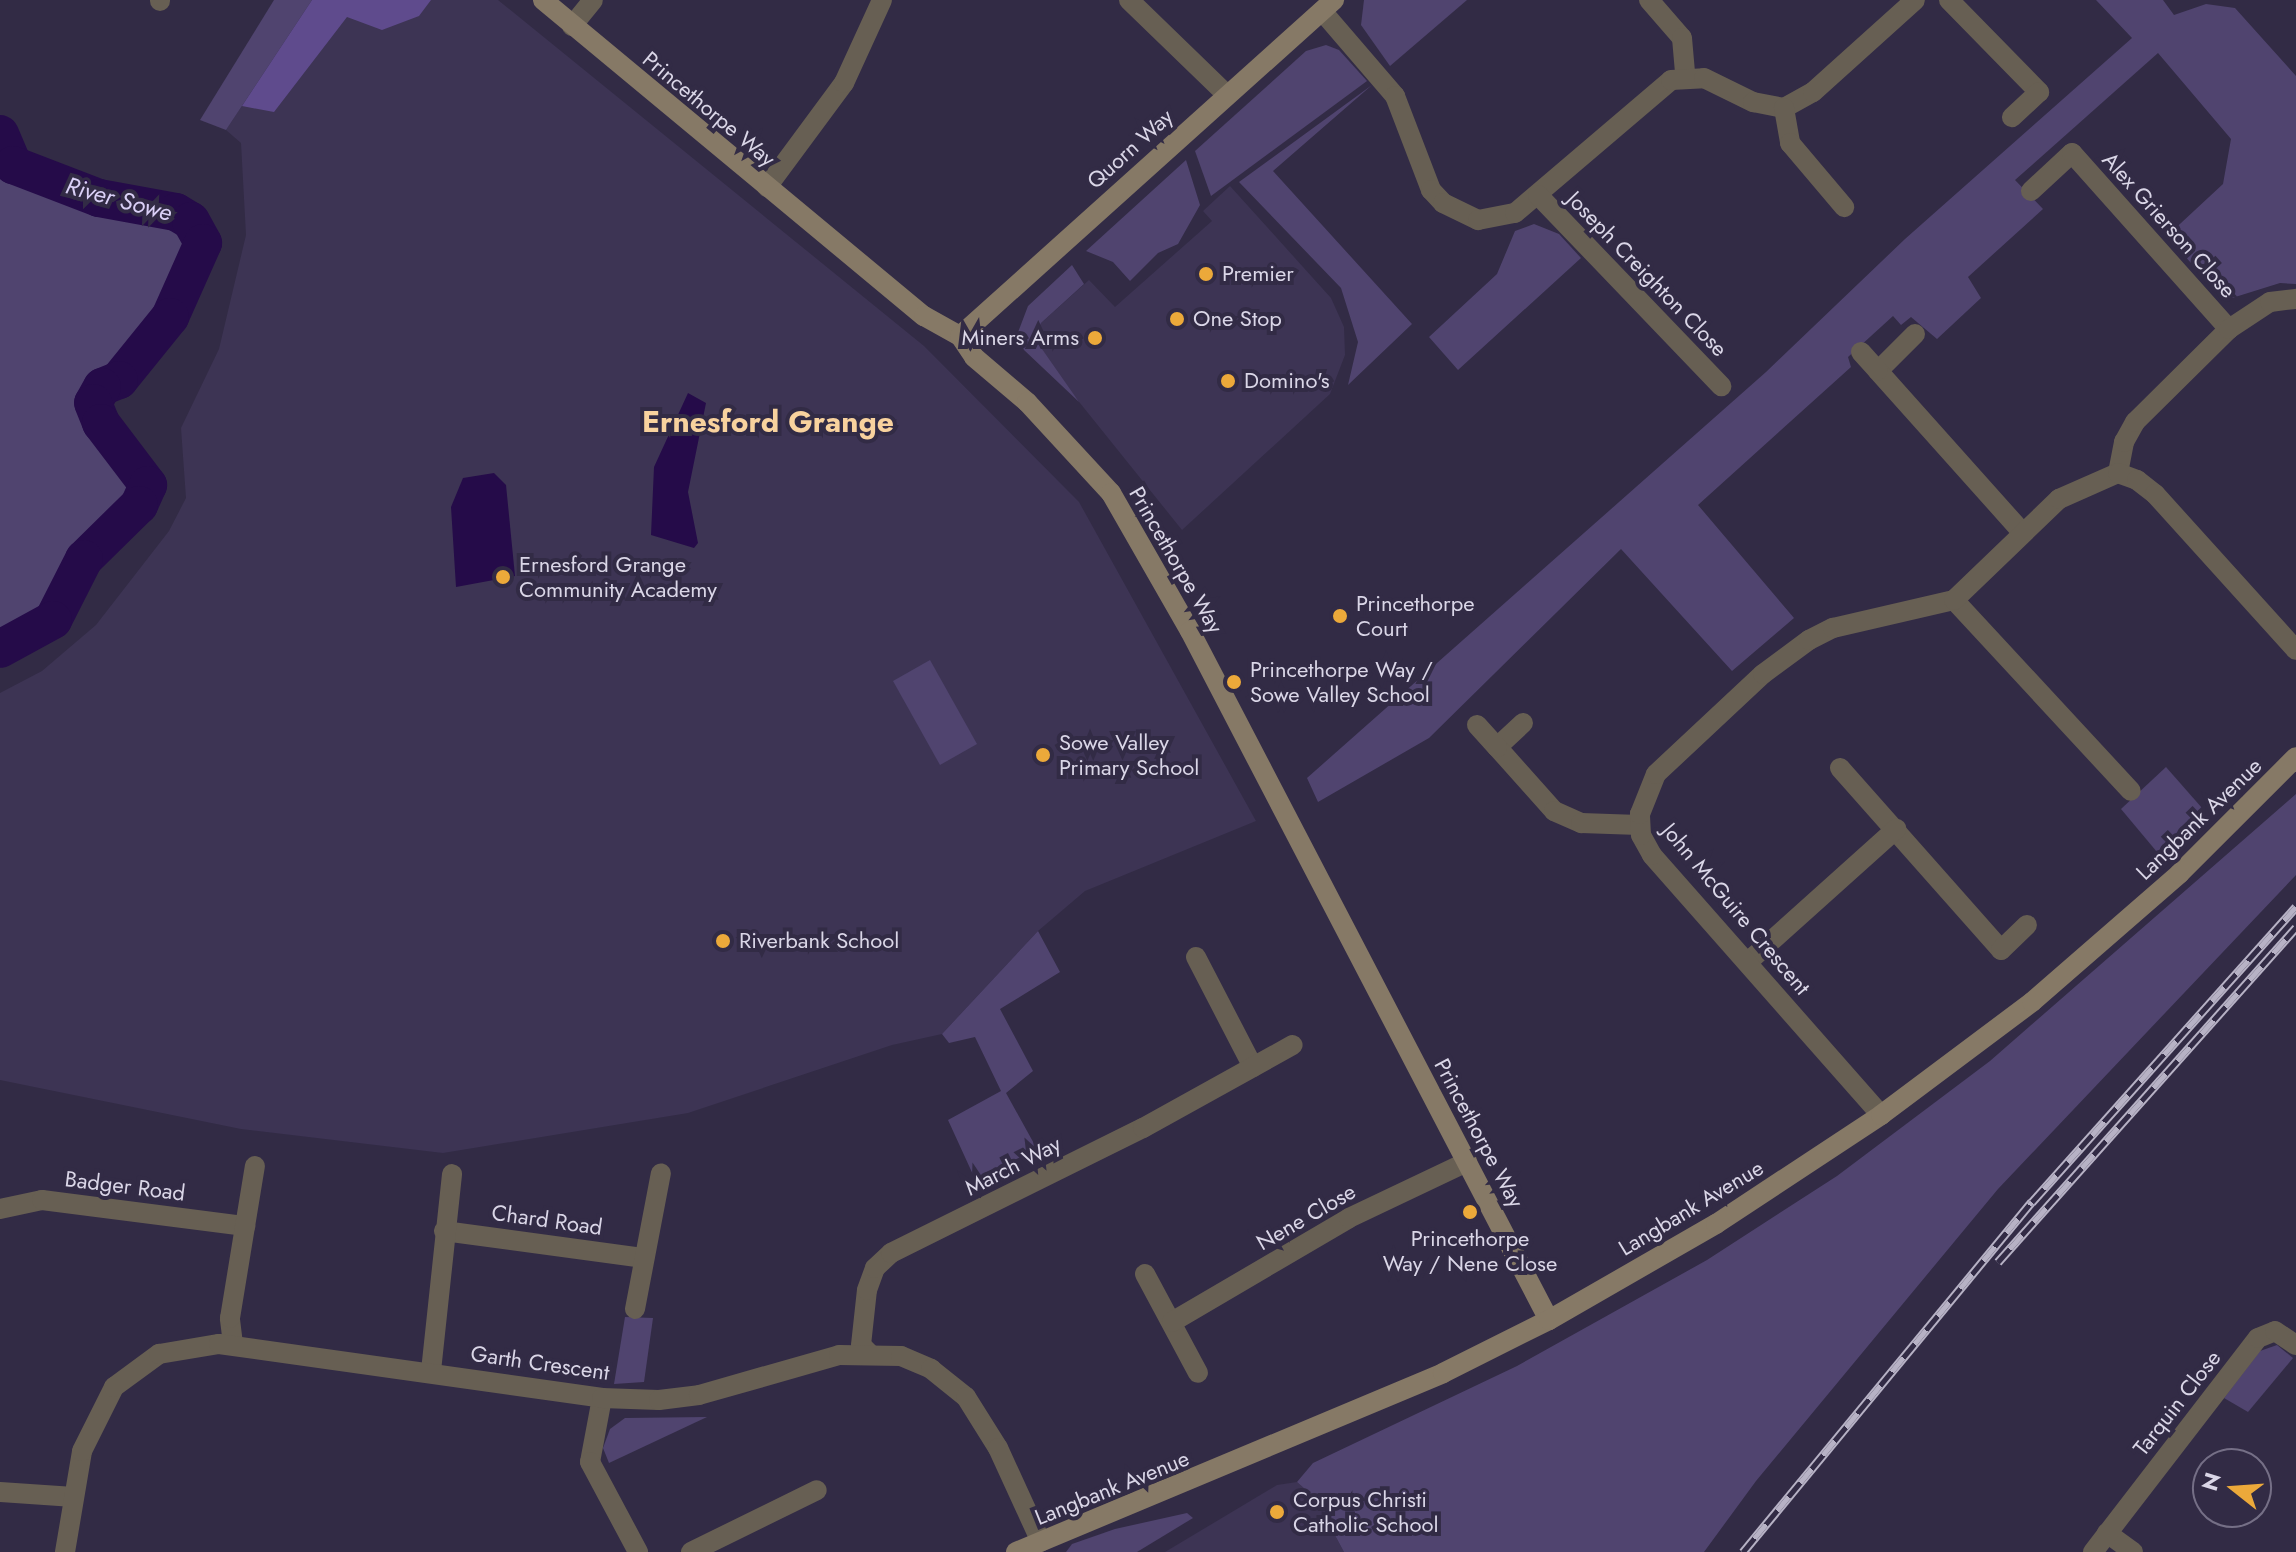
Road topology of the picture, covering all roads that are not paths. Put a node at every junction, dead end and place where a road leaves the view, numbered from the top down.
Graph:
1 (543, 0) edge
2 (593, 0) edge
3 (882, 0) edge
4 (1129, 0) edge
5 (1649, 0) edge
6 (1915, 0) edge
7 (1949, 0) edge
8 (1328, 6) edge
9 (572, 26) junction
10 (1685, 75) junction
11 (1227, 95) junction
12 (1784, 108) junction
13 (2012, 117) dead end
14 (767, 187) junction
15 (2031, 191) dead end
16 (1538, 195) junction
17 (1844, 207) dead end
18 (2296, 299) edge
19 (2229, 329) junction
20 (1915, 334) dead end
21 (960, 336) junction
22 (1861, 352) dead end
23 (1878, 371) junction
24 (1721, 386) dead end
25 (2118, 473) junction
26 (2021, 531) junction
27 (1954, 600) junction
28 (2296, 650) edge
29 (1523, 723) dead end
30 (1477, 725) dead end
31 (1497, 747) junction
32 (2296, 757) edge
33 (1840, 768) dead end
34 (2131, 791) dead end
35 (1639, 825) junction
36 (1896, 829) junction
37 (2027, 925) dead end
38 (1196, 957) dead end
39 (1749, 961) junction
40 (1293, 1045) dead end
41 (1253, 1067) junction
42 (1881, 1115) junction
43 (1467, 1162) junction
44 (255, 1166) dead end
45 (661, 1173) dead end
46 (452, 1174) dead end
47 (0, 1209) edge
48 (245, 1226) junction
49 (444, 1231) junction
50 (644, 1258) junction
51 (1145, 1274) dead end
52 (635, 1309) dead end
53 (1549, 1320) junction
54 (1172, 1322) junction
55 (2292, 1338) edge
56 (233, 1344) junction
57 (869, 1353) junction
58 (431, 1371) junction
59 (1198, 1373) dead end
60 (602, 1398) junction
61 (817, 1490) dead end
62 (0, 1492) edge
63 (74, 1497) junction
64 (2107, 1533) junction
65 (1041, 1542) junction
66 (65, 1552) edge
67 (638, 1552) edge
68 (691, 1552) edge
69 (1016, 1552) edge
70 (2093, 1552) edge
71 (2133, 1552) edge

1 - 9 street, Princethorpe Way
2 - 9 street
3 - 14 street
4 - 11 street
5 - 10 street
6 - 12 street
7 - 13 street
8 - 11 street, Quorn Way
8 - 16 street, Joseph Creighton Close
9 - 14 street, Princethorpe Way
10 - 12 street
10 - 16 street, Joseph Creighton Close
11 - 21 street, Quorn Way
12 - 17 street
14 - 21 street, Princethorpe Way
15 - 19 street, Alex Grierson Close
16 - 24 street, Joseph Creighton Close
18 - 19 street, Alex Grierson Close
19 - 25 street, Alex Grierson Close
20 - 23 street
21 - 43 street, Princethorpe Way
22 - 23 street
23 - 26 street
25 - 26 street
25 - 28 street
26 - 27 street
27 - 34 street
27 - 35 street, John McGuire Crescent
29 - 31 street
30 - 31 street
31 - 35 street
32 - 42 street, Langbank Avenue
33 - 36 street
35 - 39 street, John McGuire Crescent
36 - 37 street
36 - 39 street
38 - 41 street
39 - 42 street, John McGuire Crescent
40 - 41 street, March Way
41 - 57 street, March Way
42 - 53 street, Langbank Avenue
43 - 53 street, Princethorpe Way
43 - 54 street, Nene Close
44 - 48 street
45 - 50 street
46 - 49 street
47 - 48 street, Badger Road
48 - 56 street
49 - 50 street, Chard Road
49 - 58 street
50 - 52 street
51 - 54 street
53 - 65 street, Langbank Avenue
54 - 59 street
55 - 64 street, Tarquin Close
56 - 58 street, Garth Crescent
56 - 63 street, Garth Crescent
57 - 60 street, Garth Crescent
57 - 65 street, Garth Crescent
58 - 60 street, Garth Crescent
60 - 67 street
61 - 68 street
62 - 63 street
63 - 66 street, Garth Crescent
64 - 70 street, Tarquin Close
64 - 71 street
65 - 69 street, Langbank Avenue

